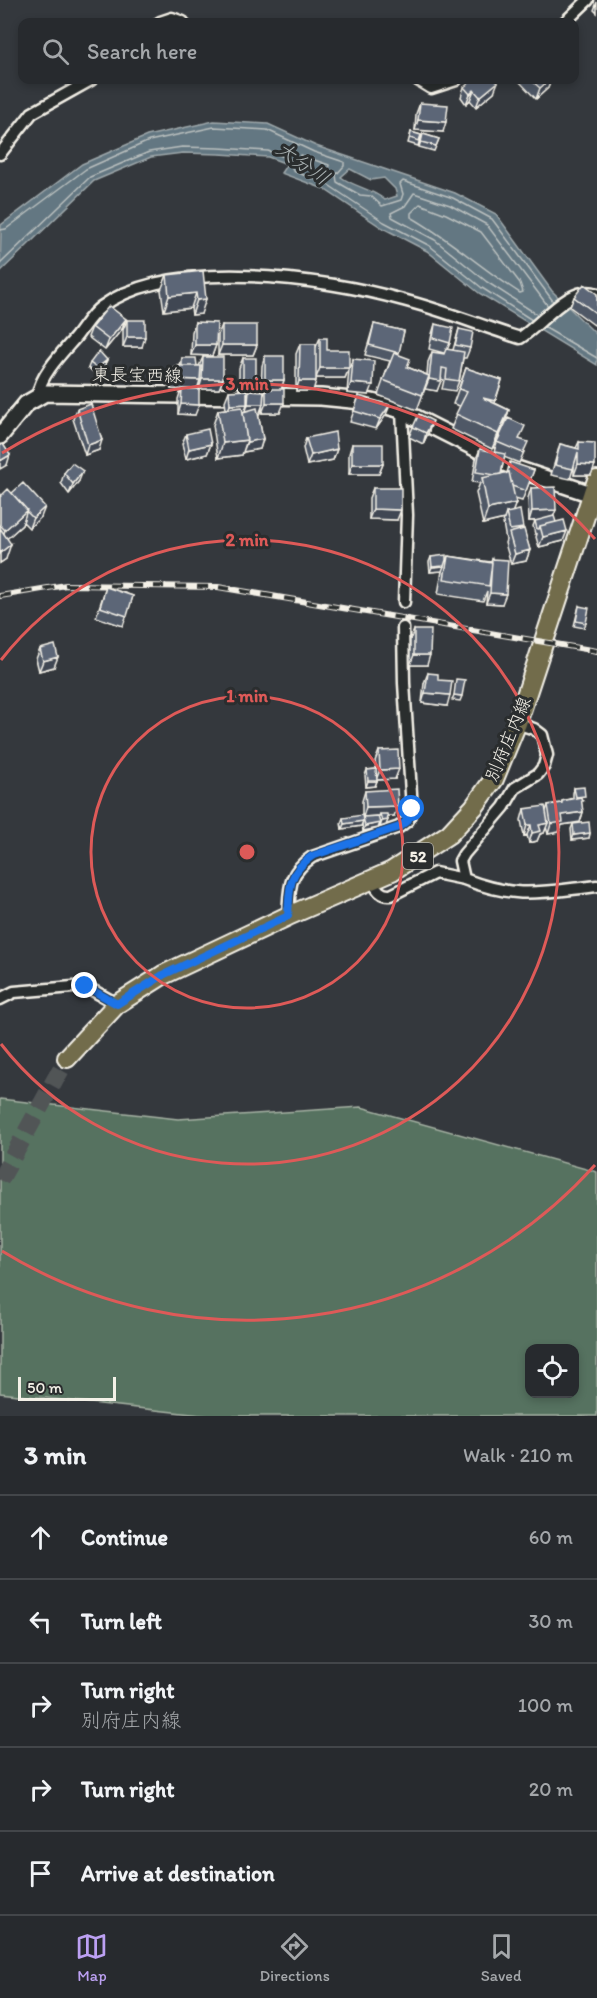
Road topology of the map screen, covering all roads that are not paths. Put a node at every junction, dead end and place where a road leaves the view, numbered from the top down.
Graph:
1 (588, 0) edge
2 (569, 18) edge
3 (84, 84) edge
4 (424, 84) edge
5 (444, 84) edge
6 (0, 154) edge
7 (597, 294) edge
8 (38, 394) junction
9 (402, 411) junction
10 (0, 436) edge
11 (595, 490) edge
12 (404, 602) dead end
13 (403, 628) dead end
14 (517, 723) junction
15 (464, 879) junction
16 (372, 880) junction
17 (597, 886) edge
18 (288, 916) junction
19 (0, 999) edge
20 (117, 1004) junction
21 (67, 1058) tunnel mouth

1 - 2 street
3 - 6 street
4 - 5 street
7 - 8 street
8 - 9 main road, 東長宝西線
8 - 10 main road
9 - 11 main road, 東長宝西線
9 - 12 street
11 - 14 main road, 別府庄内線 / 52
13 - 18 street
14 - 15 street
14 - 16 main road, 別府庄内線 / 52
15 - 16 street
15 - 17 street
16 - 18 main road, 別府庄内線 / 52
18 - 20 main road, 別府庄内線 / 52
19 - 20 street
20 - 21 main road, 別府庄内線 / 52

